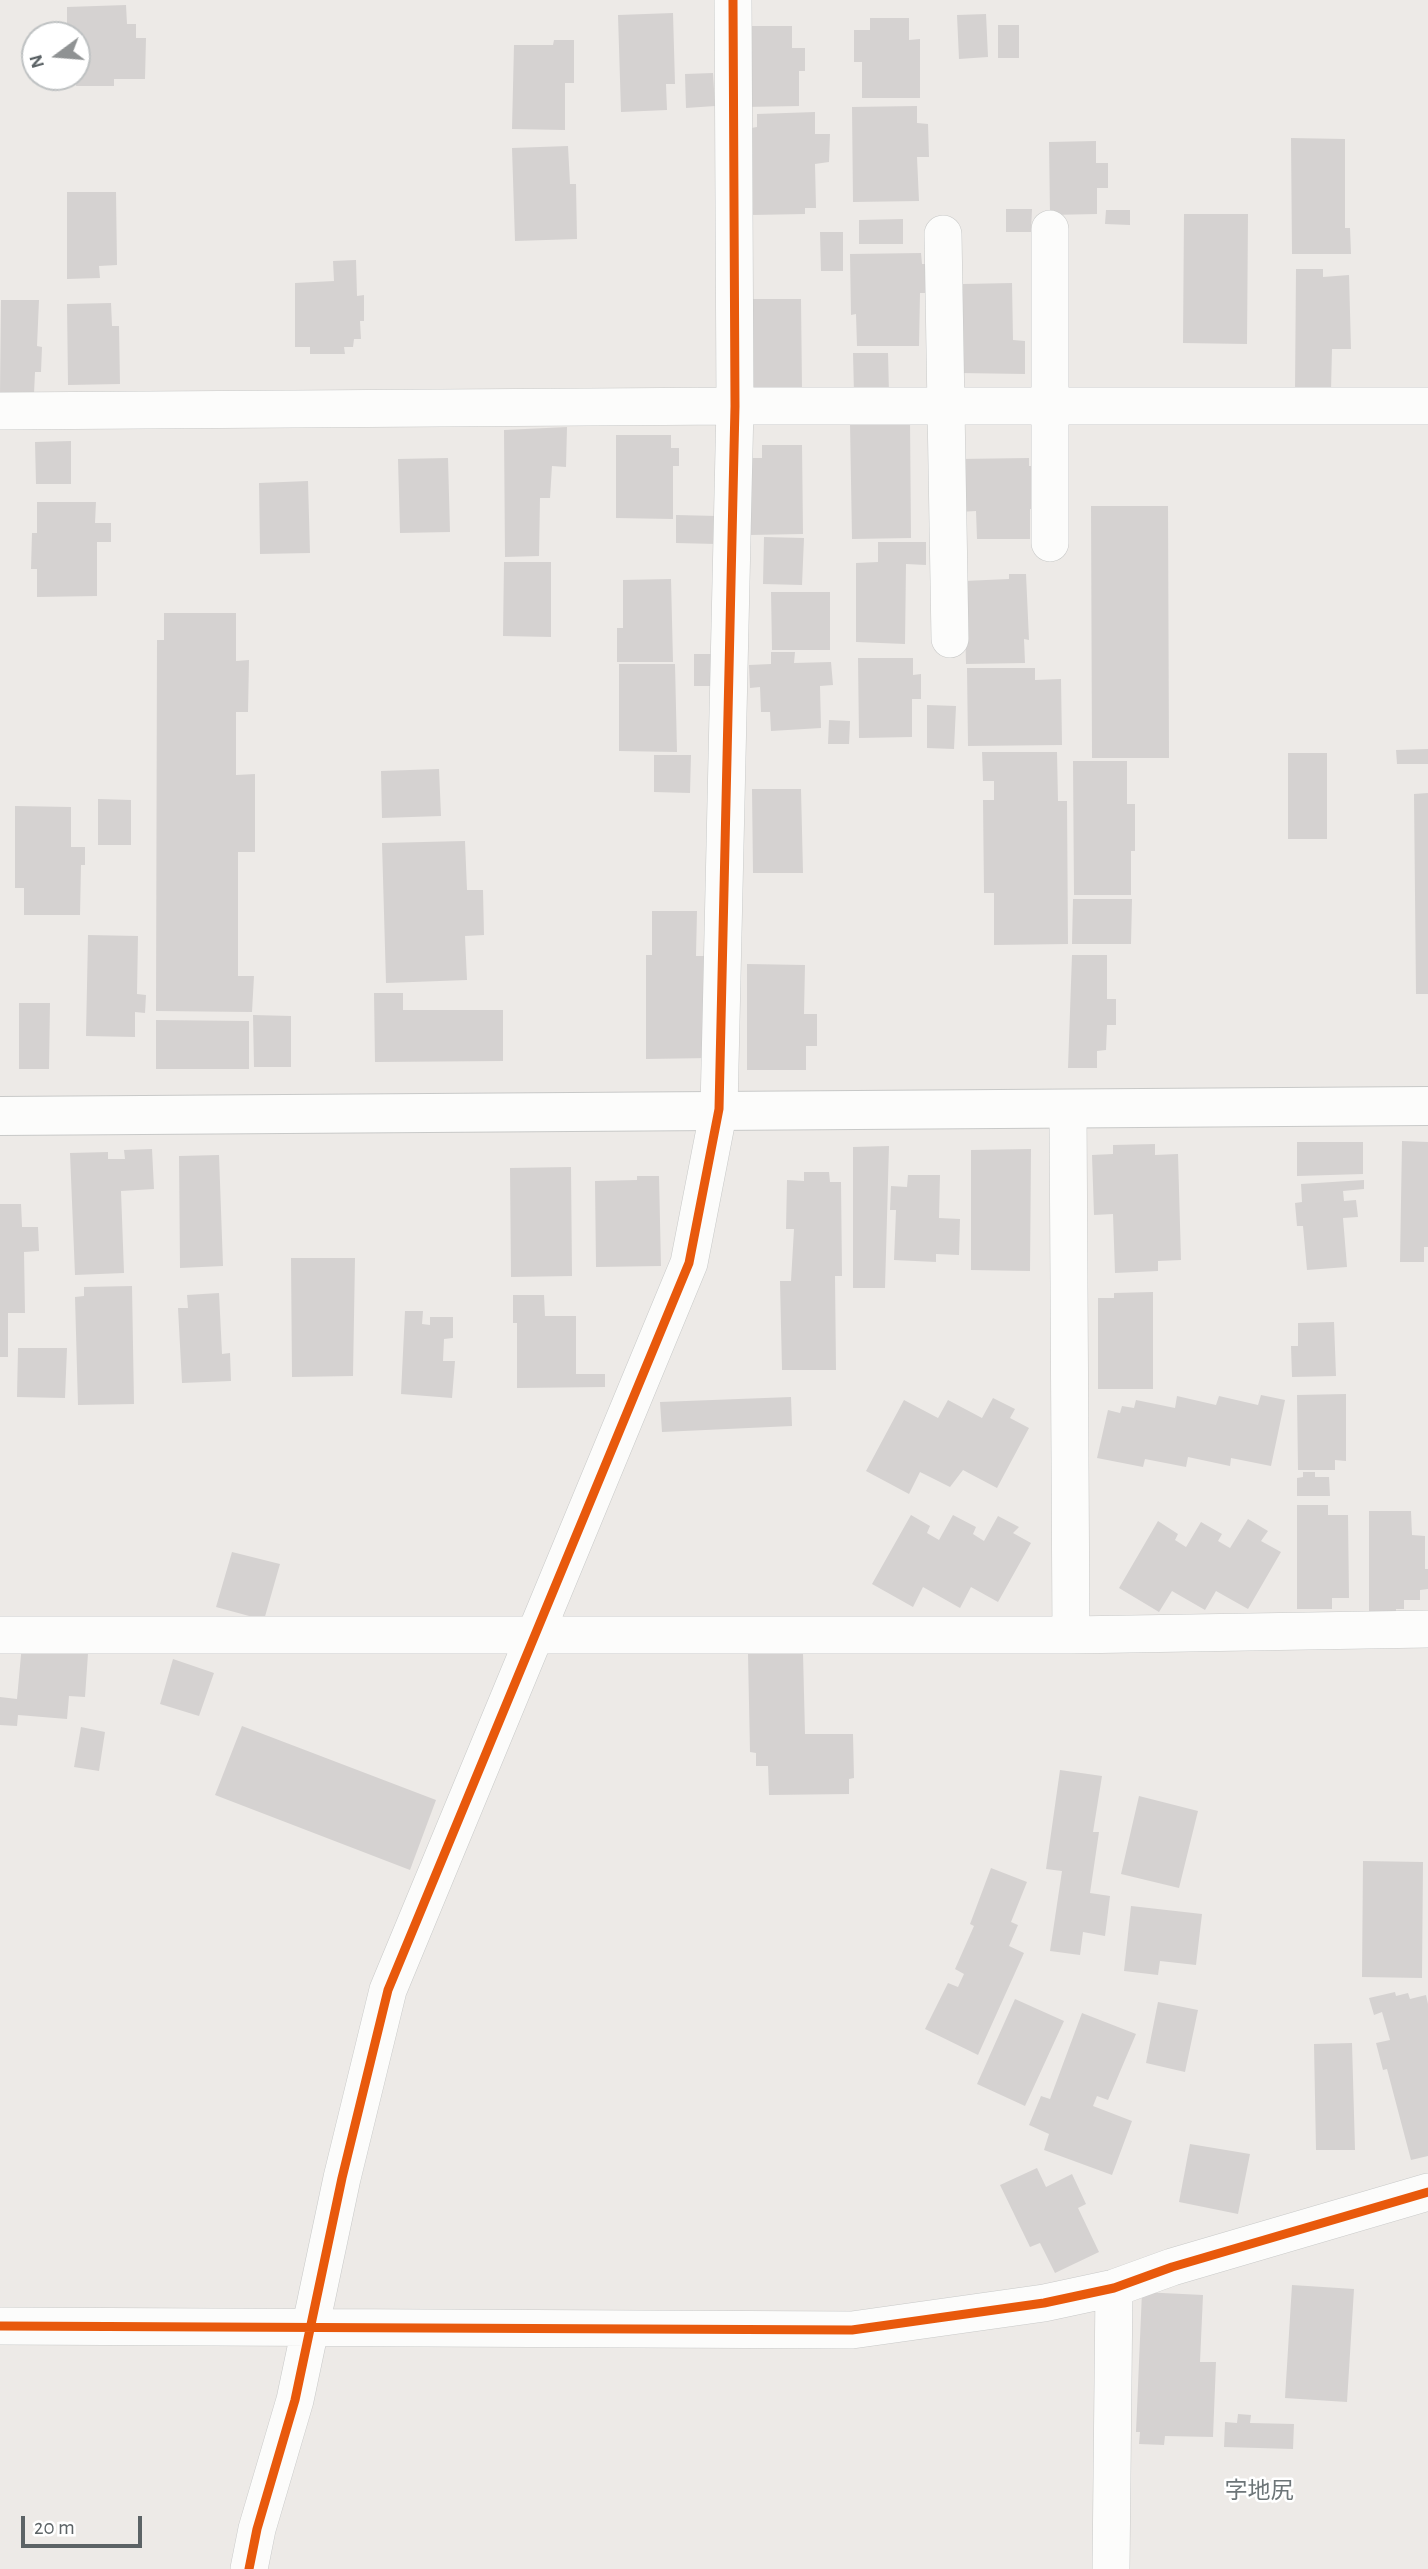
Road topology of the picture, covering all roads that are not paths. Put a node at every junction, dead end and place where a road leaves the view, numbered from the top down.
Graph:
1 (733, 0) edge
2 (1050, 229) dead end
3 (943, 234) dead end
4 (734, 406) junction
5 (945, 406) junction
6 (1049, 406) junction
7 (1428, 406) edge
8 (0, 411) edge
9 (1050, 543) dead end
10 (950, 639) dead end
11 (1428, 1106) edge
12 (1068, 1109) junction
13 (719, 1110) junction
14 (0, 1116) edge
15 (1428, 1629) edge
16 (0, 1635) edge
17 (1071, 1635) junction
18 (535, 1636) junction
19 (1428, 2192) edge
20 (1114, 2288) junction
21 (0, 2326) edge
22 (311, 2328) junction
23 (249, 2569) edge
24 (1111, 2569) edge

1 - 4 street
2 - 6 street
3 - 5 street
4 - 5 street
4 - 8 street
4 - 13 street
5 - 6 street
5 - 10 street
6 - 7 street
6 - 9 street
11 - 12 street
12 - 13 street
12 - 17 street
13 - 14 street
13 - 18 street
15 - 17 street
16 - 18 street
17 - 18 street
18 - 22 street
19 - 20 street
20 - 22 street
20 - 24 street
21 - 22 street
22 - 23 street

